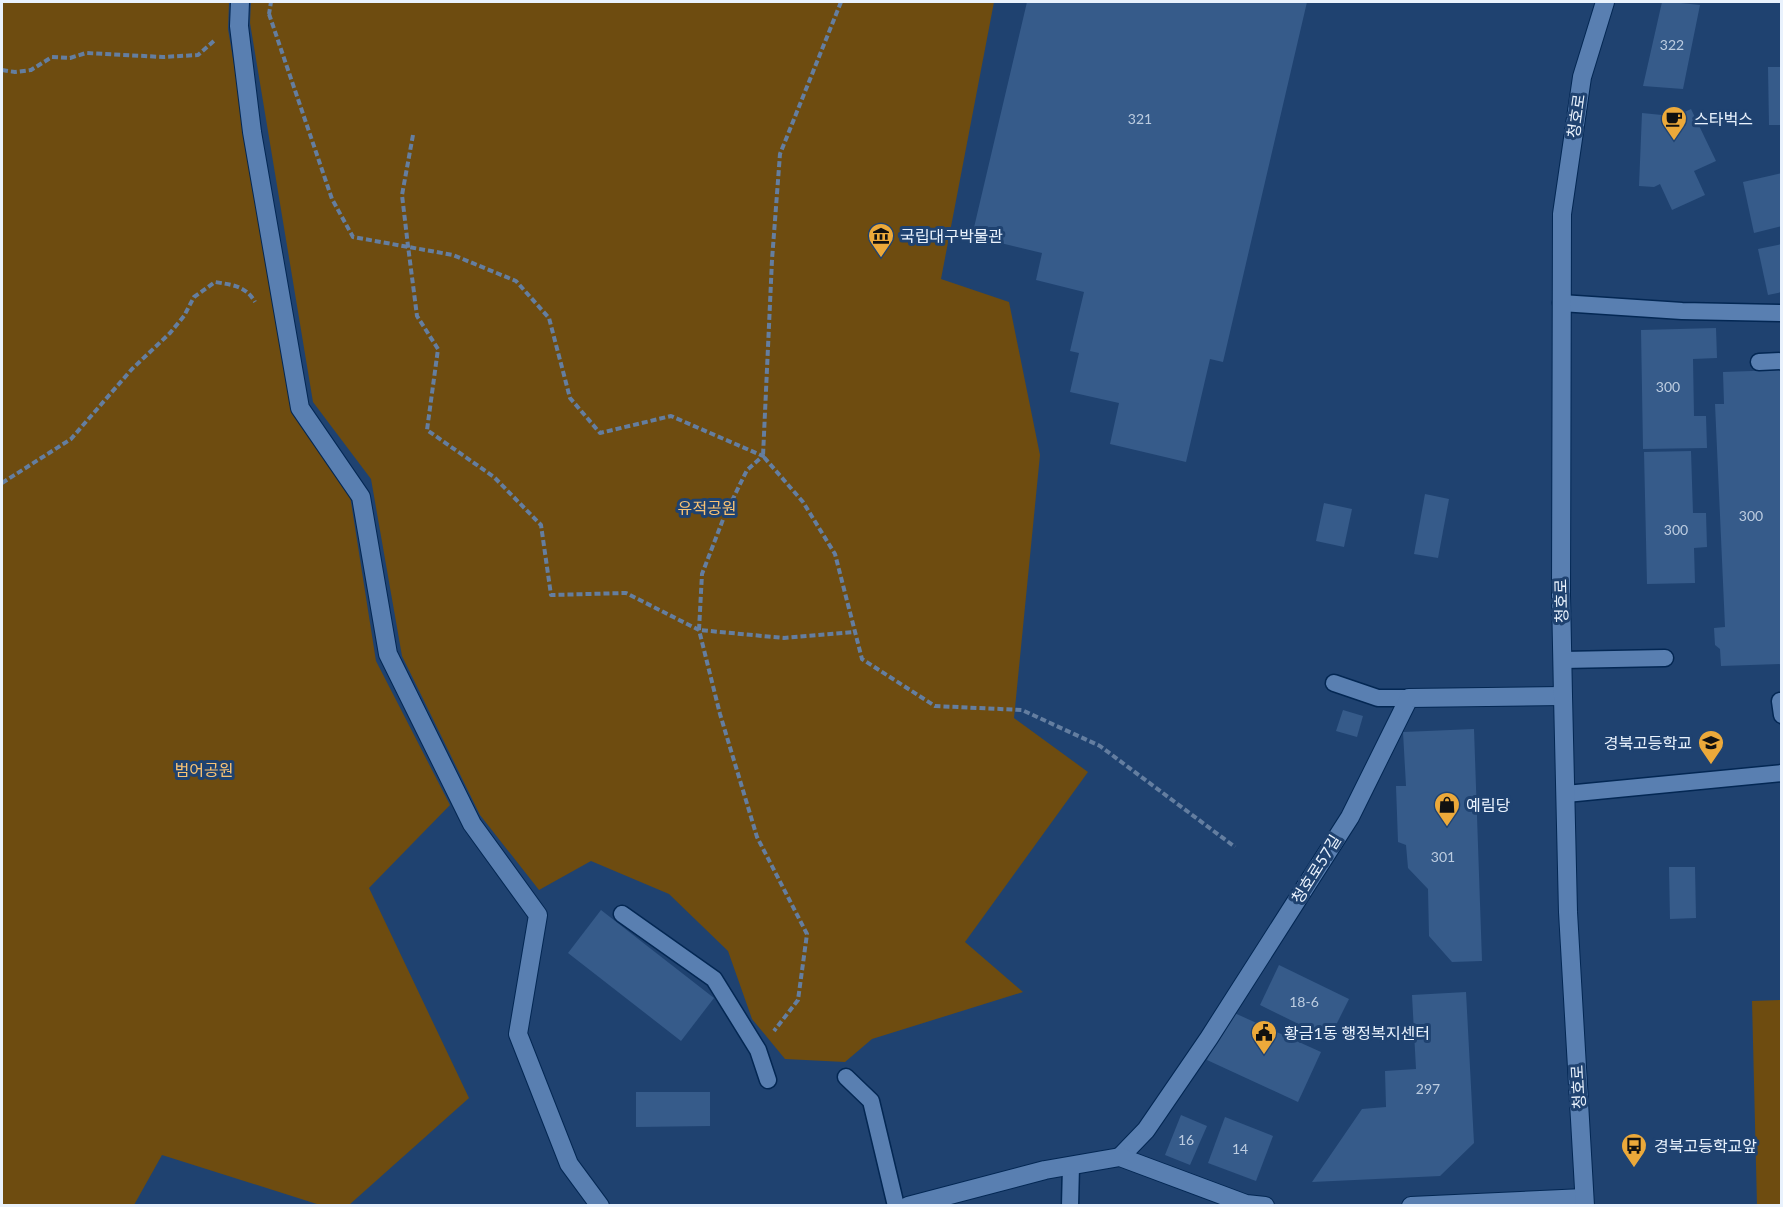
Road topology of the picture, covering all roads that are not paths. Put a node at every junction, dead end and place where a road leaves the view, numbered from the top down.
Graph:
1 (1605, 2) edge
2 (239, 10) edge
3 (1561, 303) junction
4 (1782, 313) edge
5 (1782, 361) edge
6 (1759, 362) dead end
7 (1665, 658) dead end
8 (1563, 660) junction
9 (1335, 683) dead end
10 (1563, 696) junction
11 (1409, 698) junction
12 (1782, 773) edge
13 (1566, 794) junction
14 (622, 914) dead end
15 (846, 1077) dead end
16 (768, 1080) dead end
17 (1120, 1157) junction
18 (1071, 1166) junction
19 (1584, 1202) edge
20 (600, 1206) edge
21 (896, 1206) edge
22 (908, 1206) edge
23 (1070, 1206) edge
24 (1265, 1206) edge
25 (1411, 1206) edge

1 - 3 street, 청호로
2 - 20 street
3 - 4 lane
3 - 8 street, 청호로
5 - 6 lane
7 - 8 lane
8 - 10 street, 청호로
9 - 11 lane
10 - 11 street
10 - 13 street, 청호로
11 - 17 street, 청호로57길
12 - 13 lane
13 - 19 street, 청호로
14 - 16 lane
15 - 21 lane
17 - 18 street
17 - 24 street
18 - 22 street
18 - 23 lane
19 - 25 street

